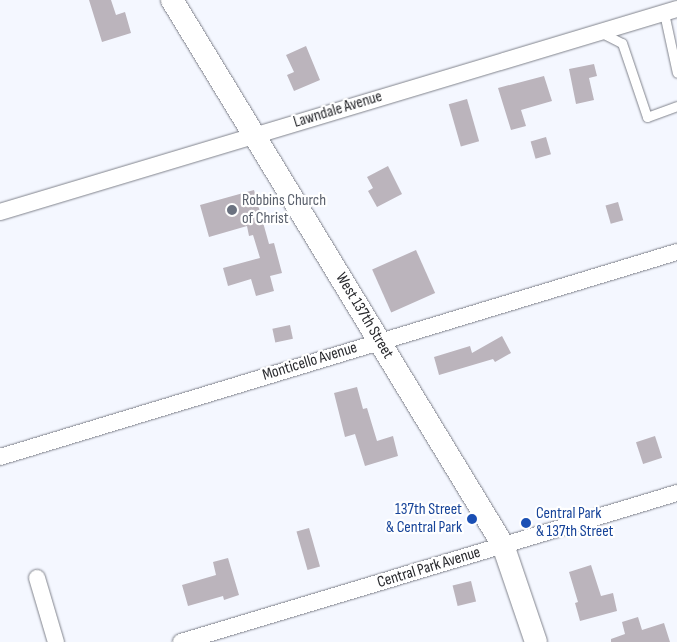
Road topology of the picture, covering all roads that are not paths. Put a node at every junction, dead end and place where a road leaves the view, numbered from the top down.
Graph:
1 (172, 0) edge
2 (671, 11) edge
3 (599, 32) junction
4 (677, 73) edge
5 (677, 106) edge
6 (253, 136) junction
7 (0, 212) edge
8 (677, 252) edge
9 (379, 341) junction
10 (0, 457) edge
11 (677, 493) edge
12 (503, 546) junction
13 (37, 578) dead end
14 (56, 642) edge
15 (182, 642) edge
16 (536, 642) edge

1 - 6 main road, West 137th Street
2 - 3 street, Lawndale Avenue
2 - 4 lane
3 - 5 lane
3 - 6 street, Lawndale Avenue
6 - 7 street, Lawndale Avenue
6 - 9 main road, West 137th Street
8 - 9 street, Monticello Avenue
9 - 10 street, Monticello Avenue
9 - 12 main road, West 137th Street
11 - 12 street, Central Park Avenue
12 - 15 street, Central Park Avenue
12 - 16 main road, West 137th Street
13 - 14 street

